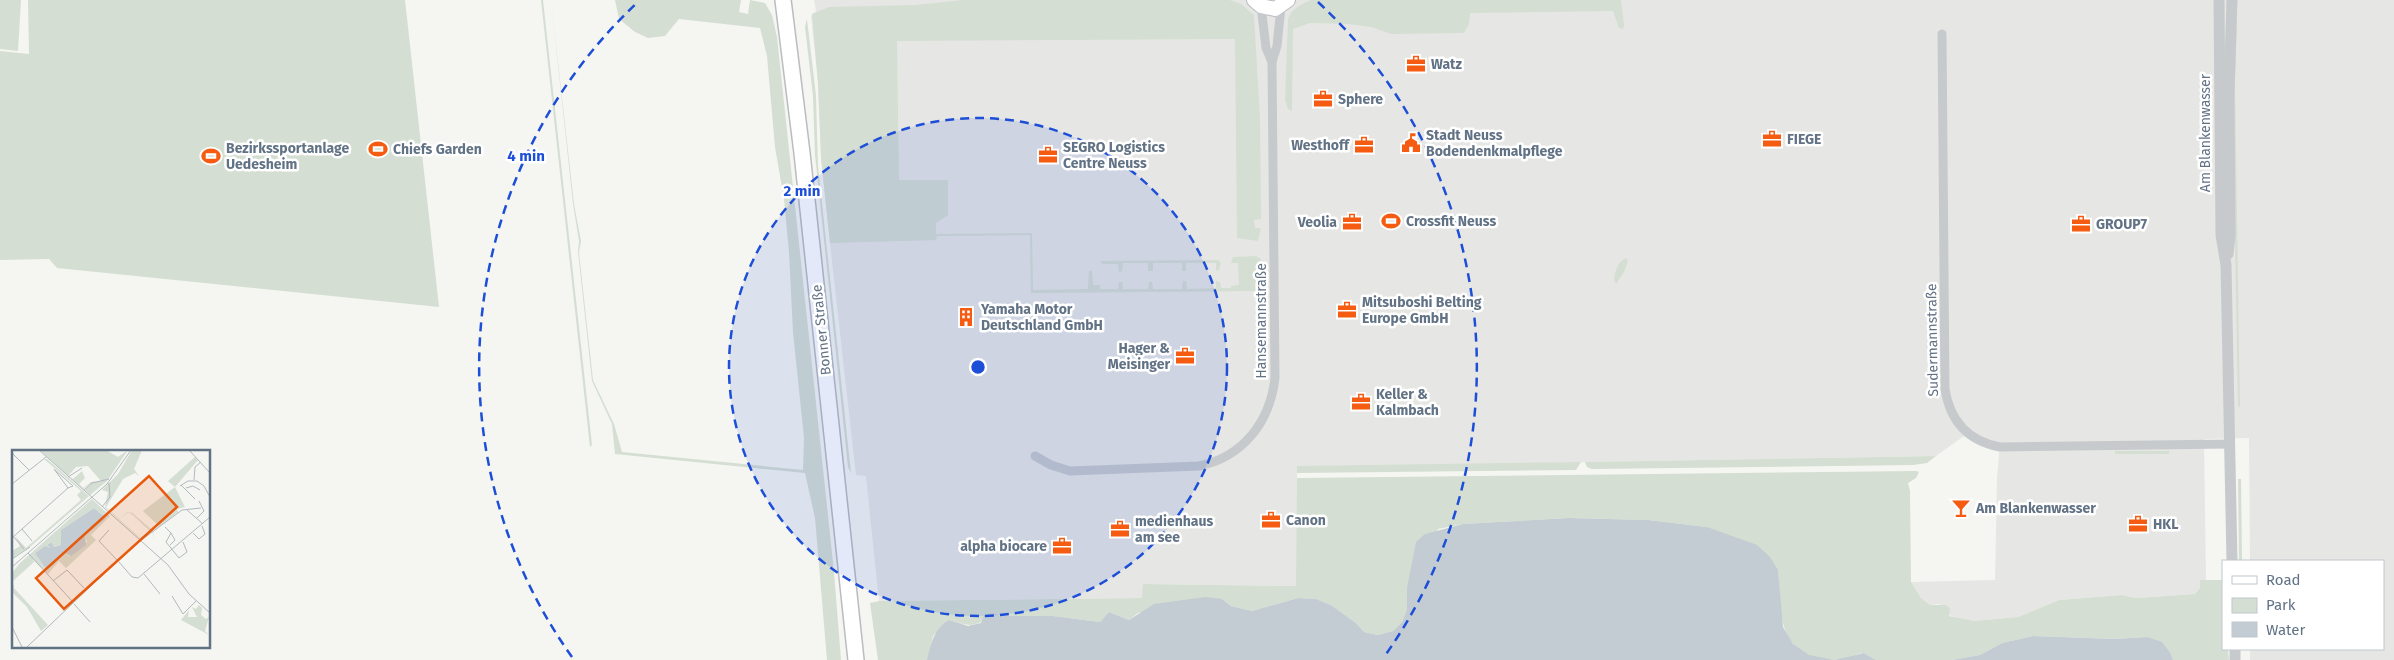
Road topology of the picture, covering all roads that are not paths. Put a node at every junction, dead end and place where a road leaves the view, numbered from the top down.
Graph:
1 (783, 0) edge
2 (2219, 0) edge
3 (2232, 0) edge
4 (1257, 3) edge
5 (1284, 3) edge
6 (1942, 34) dead end
7 (1272, 62) junction
8 (2226, 265) junction
9 (2230, 444) junction
10 (1035, 456) dead end
11 (2232, 560) edge
12 (856, 660) edge

1 - 12 main road, Bonner Straße
2 - 8 street, Am Blankenwasser
3 - 8 street, Am Blankenwasser
4 - 5 main road
4 - 7 street, Hansemannstraße
5 - 7 street, Hansemannstraße
6 - 9 street, Sudermannstraße
7 - 10 street, Hansemannstraße
8 - 9 street, Am Blankenwasser
9 - 11 street, Am Blankenwasser

